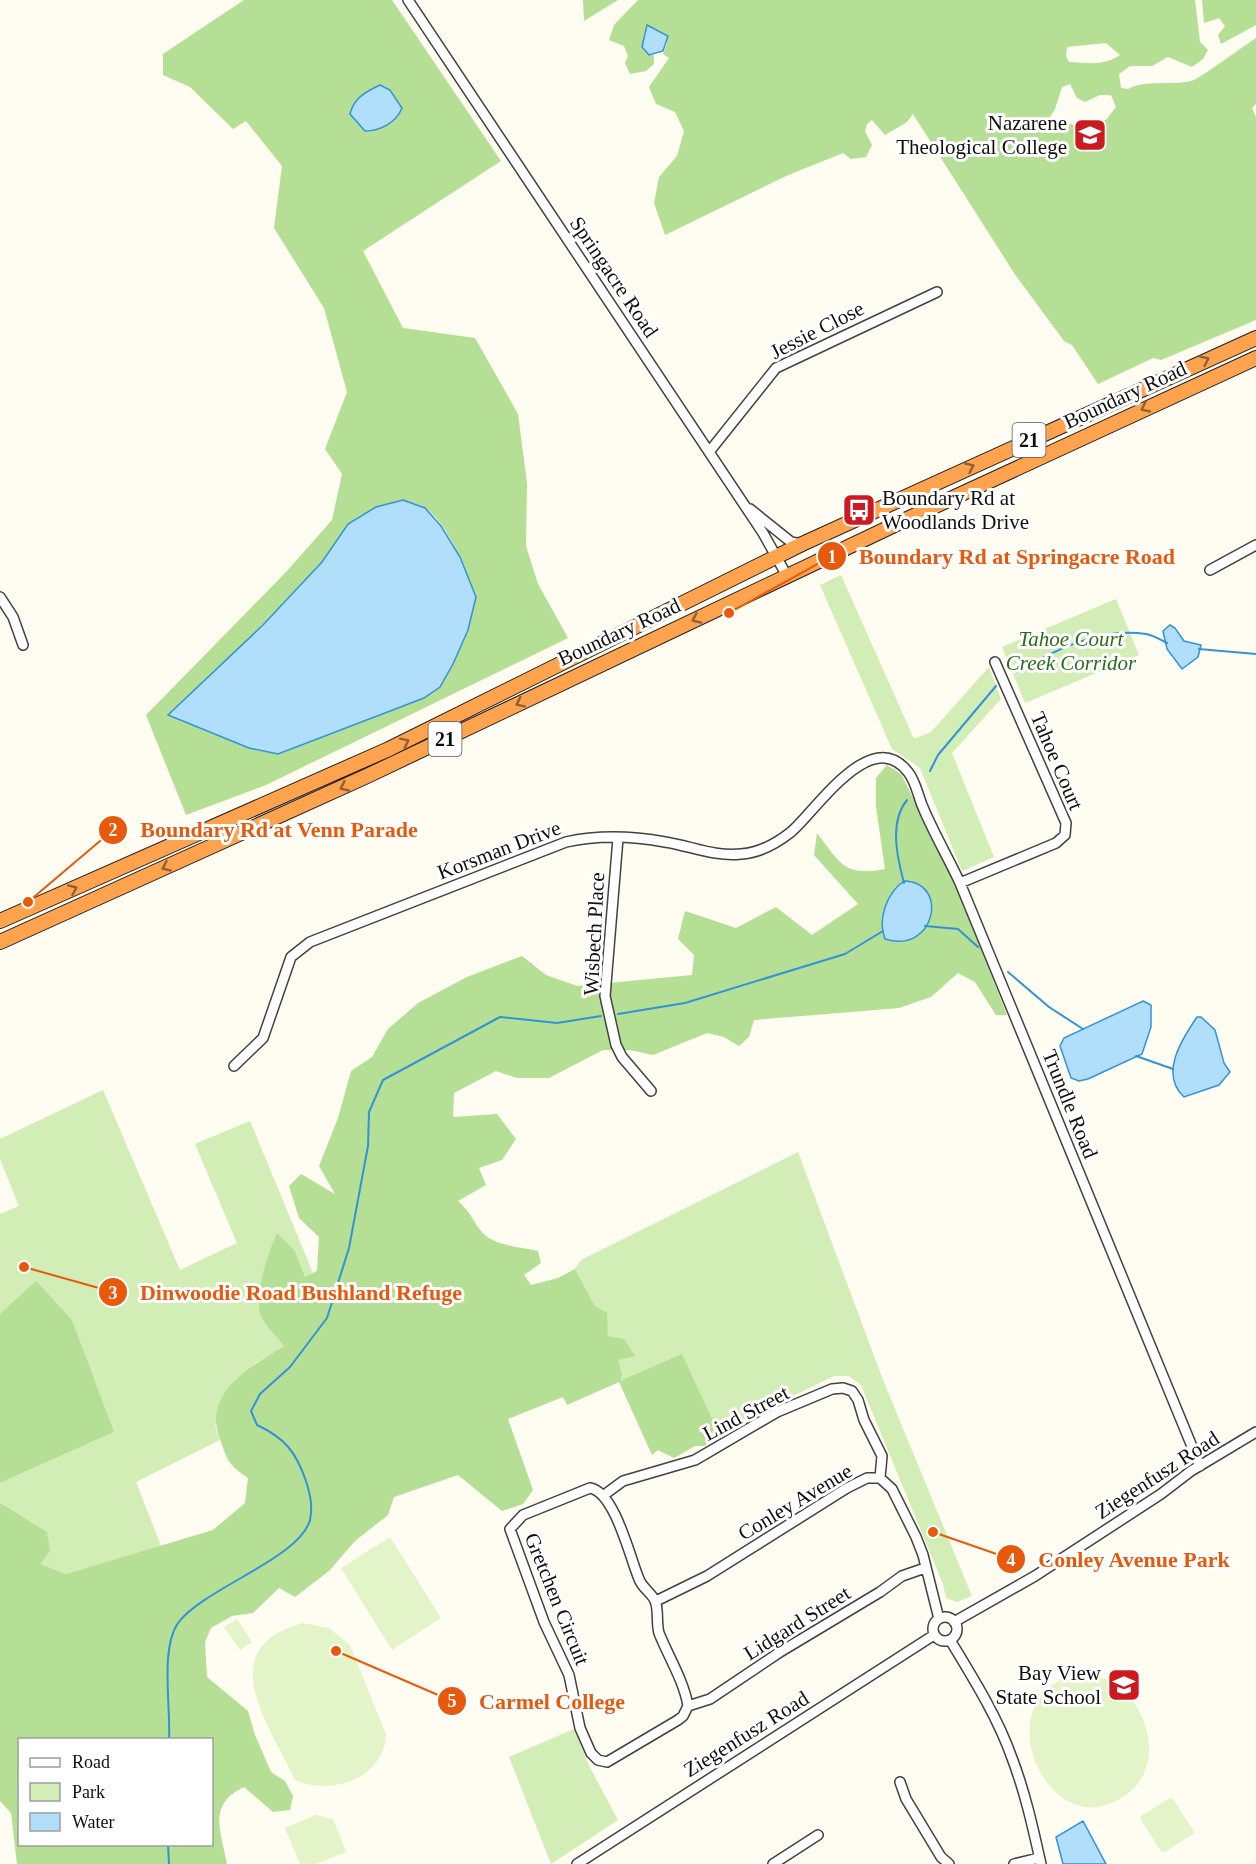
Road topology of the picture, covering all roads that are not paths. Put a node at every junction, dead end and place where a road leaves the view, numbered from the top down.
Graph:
1 (408, 0) edge
2 (937, 292) dead end
3 (1256, 338) edge
4 (1256, 358) edge
5 (709, 452) junction
6 (741, 502) junction
7 (802, 544) junction
8 (1256, 544) edge
9 (776, 557) junction
10 (1210, 570) dead end
11 (787, 576) junction
12 (0, 597) edge
13 (23, 645) dead end
14 (995, 662) dead end
15 (896, 762) joint
16 (618, 838) junction
17 (960, 883) junction
18 (0, 921) edge
19 (0, 942) edge
20 (234, 1066) dead end
21 (651, 1091) dead end
22 (1256, 1432) edge
23 (1200, 1466) junction
24 (880, 1478) junction
25 (604, 1495) junction
26 (925, 1568) junction
27 (656, 1601) junction
28 (939, 1619) junction
29 (954, 1622) junction
30 (934, 1635) junction
31 (950, 1640) junction
32 (688, 1706) junction
33 (900, 1782) dead end
34 (818, 1835) dead end
35 (1040, 1861) edge
36 (577, 1864) edge
37 (773, 1864) edge
38 (949, 1864) edge
39 (1014, 1864) edge

1 - 5 street, Springacre Road
2 - 5 street, Jessie Close
7 -> 3 highway, Boundary Road / 21
4 -> 11 highway, Boundary Road / 21
5 - 6 street, Springacre Road
6 - 7 street
6 - 9 street, Springacre Road
7 - 9 highway, Boundary Road / 21
8 - 10 street
9 - 11 street, Springacre Road
18 -> 9 highway, Boundary Road / 21
11 -> 19 highway, Boundary Road / 21
12 - 13 street
14 - 17 street, Tahoe Court
15 - 16 street, Korsman Drive
15 - 17 street, Trundle Road
16 - 20 street, Korsman Drive
16 - 21 street, Wisbech Place
17 - 23 street, Trundle Road
22 - 23 street, Ziegenfusz Road
23 - 29 street, Ziegenfusz Road
24 - 25 street, Lind Street
24 - 26 street, Conley Avenue
24 - 27 street, Conley Avenue
25 - 27 street
25 - 32 street, Gretchen Circuit
26 - 28 street, Conley Avenue
26 - 32 street, Lidgard Street
27 - 32 street
28 - 29 street
28 - 30 street
29 - 31 street
30 - 31 street
30 - 36 street, Ziegenfusz Road
31 - 35 street
33 - 38 street
34 - 37 street
35 - 39 street

